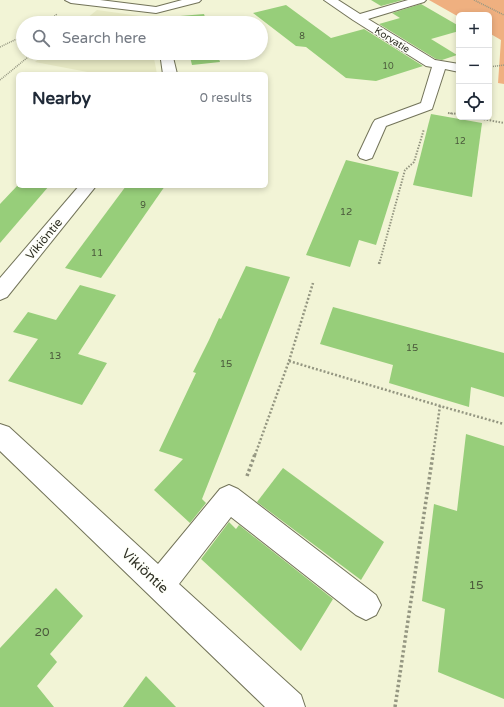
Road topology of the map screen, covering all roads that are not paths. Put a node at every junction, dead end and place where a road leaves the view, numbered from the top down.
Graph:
1 (71, 0) edge
2 (195, 0) edge
3 (330, 0) edge
4 (420, 0) edge
5 (92, 1) edge
6 (156, 10) junction
7 (157, 16) edge
8 (357, 18) junction
9 (167, 60) edge
10 (439, 66) junction
11 (456, 68) edge
12 (170, 72) edge
13 (366, 156) dead end
14 (86, 188) edge
15 (0, 292) edge
16 (0, 435) edge
17 (160, 585) junction
18 (366, 605) dead end
19 (289, 707) edge

1 - 5 street
2 - 6 street
3 - 8 street, Korvatie
4 - 8 street
5 - 6 street
6 - 7 street
8 - 10 street, Korvatie
9 - 12 street
10 - 11 street, Korvatie
10 - 13 street
14 - 15 street, Vikiöntie
16 - 17 street, Vikiöntie
17 - 18 street
17 - 19 street, Vikiöntie

